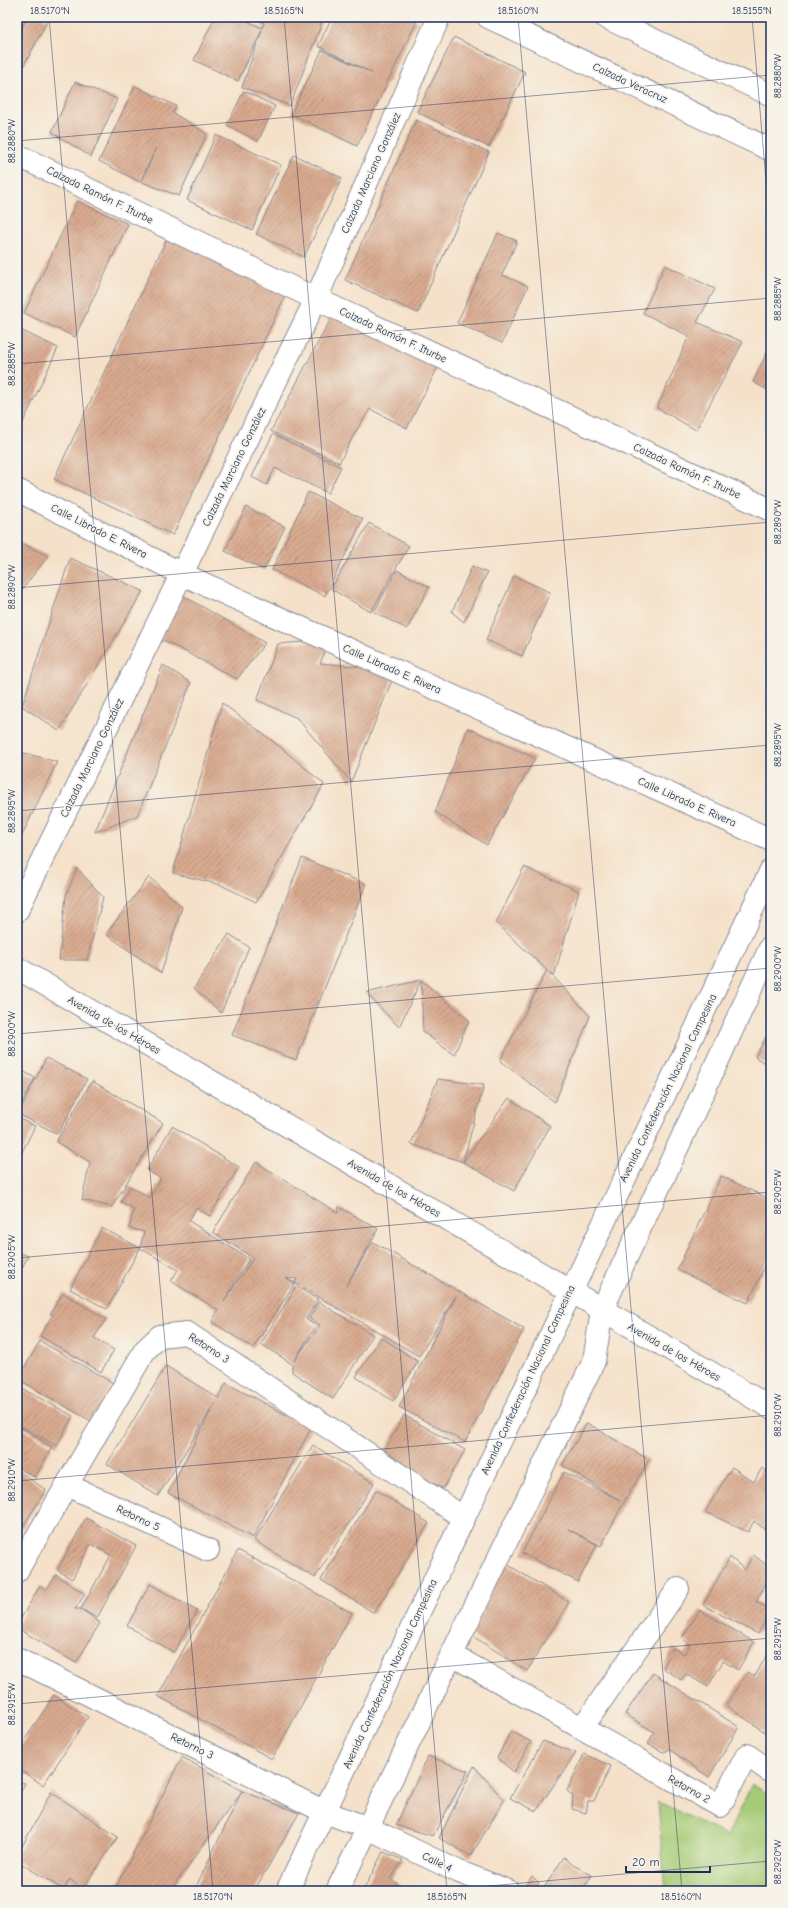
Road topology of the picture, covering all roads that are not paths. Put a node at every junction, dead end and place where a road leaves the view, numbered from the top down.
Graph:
1 (439, 17) edge
2 (488, 17) edge
3 (605, 17) edge
4 (771, 95) edge
5 (771, 150) edge
6 (17, 155) edge
7 (316, 299) junction
8 (17, 490) edge
9 (771, 510) edge
10 (182, 574) junction
11 (771, 840) edge
12 (771, 870) edge
13 (17, 911) edge
14 (771, 946) edge
15 (17, 968) edge
16 (716, 986) junction
17 (745, 1001) junction
18 (570, 1291) junction
19 (602, 1310) junction
20 (771, 1408) edge
21 (67, 1485) junction
22 (464, 1518) junction
23 (208, 1550) dead end
24 (17, 1571) edge
25 (678, 1589) dead end
26 (452, 1655) junction
27 (17, 1659) edge
28 (582, 1728) junction
29 (771, 1772) edge
30 (324, 1812) junction
31 (368, 1828) junction
32 (287, 1891) edge
33 (338, 1891) edge
34 (508, 1891) edge

1 - 7 street, Calzada Marciano González
2 - 5 street, Calzada Veracruz
3 - 4 street
6 - 7 street, Calzada Ramón F. Iturbe
7 - 9 street, Calzada Ramón F. Iturbe
7 - 10 street, Calzada Marciano González
8 - 10 street, Calle Librado E. Rivera
10 - 11 street, Calle Librado E. Rivera
10 - 13 street, Calzada Marciano González
12 - 16 street, Avenida Confederación Nacional Campesina
14 - 17 street
15 - 18 street, Avenida de los Héroes
16 - 17 street
16 - 18 street, Avenida Confederación Nacional Campesina
17 - 19 street
18 - 19 street, Avenida de los Héroes
18 - 22 street, Avenida Confederación Nacional Campesina
19 - 20 street, Avenida de los Héroes
19 - 26 street
21 - 22 street, Retorno 3
21 - 23 street, Retorno 5
21 - 24 street, Retorno 3
22 - 30 street, Avenida Confederación Nacional Campesina
25 - 28 street
26 - 28 street, Retorno 2
26 - 31 street
27 - 30 street, Retorno 3
28 - 29 street, Retorno 2
30 - 31 street, Retorno 3
30 - 32 street, Avenida Confederación Nacional Campesina
31 - 33 street
31 - 34 street, Calle 4

